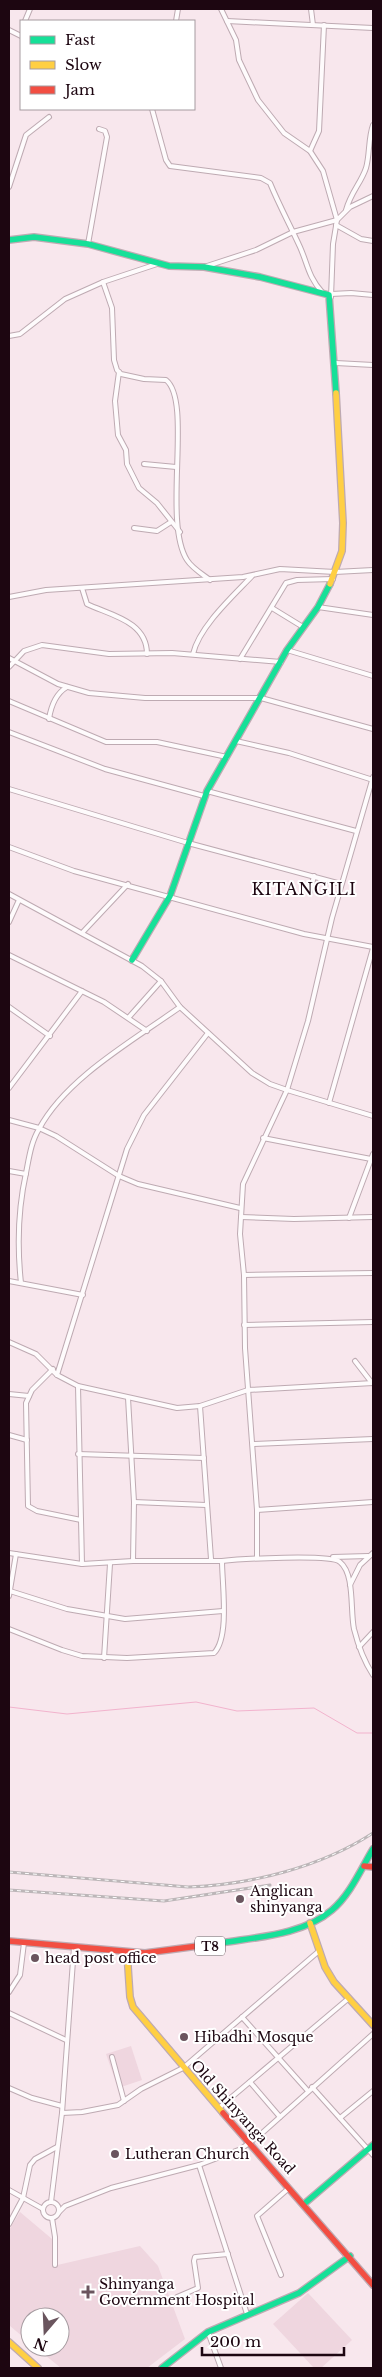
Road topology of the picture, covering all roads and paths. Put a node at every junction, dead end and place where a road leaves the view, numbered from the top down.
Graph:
1 (221, 9) edge
2 (311, 9) edge
3 (226, 21) junction
4 (312, 25) junction
5 (324, 26) junction
6 (373, 28) edge
7 (152, 110) edge
8 (49, 117) dead end
9 (373, 125) edge
10 (99, 129) dead end
11 (310, 151) junction
12 (9, 187) edge
13 (373, 196) edge
14 (346, 210) junction
15 (337, 223) junction
16 (293, 232) junction
17 (9, 240) edge
18 (373, 241) edge
19 (88, 244) junction
20 (159, 263) junction
21 (204, 267) junction
22 (103, 282) junction
23 (322, 292) junction
24 (373, 295) edge
25 (331, 297) junction
26 (9, 336) edge
27 (336, 362) junction
28 (373, 365) edge
29 (119, 372) junction
30 (144, 464) dead end
31 (176, 467) junction
32 (171, 522) junction
33 (134, 528) dead end
34 (180, 532) junction
35 (373, 570) edge
36 (252, 576) junction
37 (334, 576) junction
38 (210, 580) junction
39 (82, 588) junction
40 (9, 597) edge
41 (318, 607) junction
42 (272, 608) junction
43 (373, 615) edge
44 (303, 627) junction
45 (288, 650) junction
46 (147, 654) junction
47 (193, 654) junction
48 (9, 658) edge
49 (240, 659) junction
50 (14, 661) junction
51 (281, 662) junction
52 (9, 667) edge
53 (373, 676) edge
54 (67, 687) junction
55 (261, 698) junction
56 (9, 701) edge
57 (49, 719) junction
58 (373, 729) edge
59 (9, 733) edge
60 (236, 741) junction
61 (227, 757) junction
62 (373, 779) edge
63 (9, 789) edge
64 (206, 793) junction
65 (356, 831) junction
66 (188, 843) junction
67 (9, 847) edge
68 (314, 876) junction
69 (128, 884) junction
70 (341, 884) junction
71 (310, 892) dead end
72 (9, 894) edge
73 (170, 896) junction
74 (19, 900) junction
75 (9, 922) edge
76 (82, 933) junction
77 (328, 939) junction
78 (373, 948) edge
79 (9, 955) edge
80 (132, 960) junction
81 (161, 981) junction
82 (82, 991) junction
83 (9, 1006) edge
84 (180, 1008) junction
85 (129, 1017) junction
86 (147, 1031) junction
87 (208, 1033) junction
88 (50, 1036) junction
89 (9, 1088) edge
90 (287, 1090) junction
91 (329, 1103) junction
92 (373, 1116) edge
93 (9, 1120) edge
94 (39, 1128) junction
95 (263, 1138) junction
96 (373, 1154) edge
97 (372, 1159) junction
98 (9, 1171) edge
99 (26, 1174) junction
100 (119, 1176) junction
101 (240, 1208) junction
102 (373, 1217) edge
103 (241, 1218) junction
104 (349, 1218) junction
105 (373, 1273) edge
106 (244, 1275) junction
107 (9, 1281) edge
108 (21, 1283) junction
109 (83, 1295) junction
110 (373, 1322) edge
111 (244, 1325) junction
112 (9, 1342) edge
113 (355, 1361) dead end
114 (53, 1369) junction
115 (58, 1374) junction
116 (372, 1383) edge
117 (78, 1386) junction
118 (248, 1390) junction
119 (9, 1394) edge
120 (28, 1396) junction
121 (128, 1398) junction
122 (200, 1406) junction
123 (9, 1436) edge
124 (373, 1439) edge
125 (27, 1440) junction
126 (252, 1444) junction
127 (78, 1454) junction
128 (132, 1456) junction
129 (204, 1458) junction
130 (134, 1502) junction
131 (373, 1502) edge
132 (206, 1505) junction
133 (257, 1510) junction
134 (82, 1520) junction
135 (373, 1553) edge
136 (9, 1554) edge
137 (16, 1554) junction
138 (368, 1556) junction
139 (257, 1557) junction
140 (333, 1557) junction
141 (211, 1559) junction
142 (222, 1560) junction
143 (133, 1561) junction
144 (82, 1564) junction
145 (110, 1564) junction
146 (350, 1585) junction
147 (9, 1594) edge
148 (223, 1611) junction
149 (106, 1617) junction
150 (9, 1629) edge
151 (373, 1632) edge
152 (360, 1648) junction
153 (104, 1658) junction
154 (373, 1675) edge
155 (373, 1849) edge
156 (364, 1866) junction
157 (373, 1867) edge
158 (310, 1923) junction
159 (9, 1941) edge
160 (24, 1943) junction
161 (74, 1947) junction
162 (319, 1951) junction
163 (127, 1952) junction
164 (9, 1992) edge
165 (349, 1998) junction
166 (9, 2013) edge
167 (242, 2018) junction
168 (373, 2026) edge
169 (373, 2034) edge
170 (66, 2040) junction
171 (112, 2057) dead end
172 (278, 2059) junction
173 (183, 2068) junction
174 (250, 2082) junction
175 (312, 2087) junction
176 (9, 2088) edge
177 (308, 2091) junction
178 (373, 2091) edge
179 (124, 2101) junction
180 (62, 2106) junction
181 (220, 2108) junction
182 (62, 2113) junction
183 (280, 2117) junction
184 (340, 2118) junction
185 (250, 2143) junction
186 (57, 2146) junction
187 (371, 2148) edge
188 (373, 2155) edge
189 (199, 2165) junction
190 (290, 2188) junction
191 (9, 2190) edge
192 (23, 2198) junction
193 (52, 2202) junction
194 (304, 2204) junction
195 (44, 2209) junction
196 (59, 2212) junction
197 (52, 2218) junction
198 (9, 2224) edge
199 (228, 2254) junction
200 (350, 2256) junction
201 (55, 2265) dead end
202 (281, 2275) dead end
203 (373, 2285) edge
204 (177, 2297) dead end
205 (246, 2314) junction
206 (208, 2332) junction
207 (9, 2342) edge
208 (38, 2368) edge
209 (162, 2368) edge
210 (221, 2368) edge

1 - 3 street
2 - 4 street
3 - 4 street
3 - 11 street
4 - 5 street
5 - 6 street
5 - 11 street
7 - 16 street
8 - 12 street
9 - 14 street
10 - 19 street
11 - 15 street
13 - 14 street
14 - 15 street
15 - 16 street
15 - 18 street
15 - 25 street
16 - 21 street
16 - 23 street
17 - 19 main road
19 - 20 main road
20 - 21 main road
20 - 22 street
21 - 23 main road
22 - 26 street
22 - 29 street
23 - 25 main road
24 - 25 street
25 - 27 main road
27 - 28 street
27 - 37 main road
29 - 31 street
29 - 32 street
30 - 31 street
31 - 34 street
32 - 33 street
32 - 34 street
34 - 38 street
35 - 37 street
36 - 37 street
36 - 38 street
36 - 47 street
37 - 41 main road
37 - 42 street
38 - 39 street
39 - 40 street
39 - 46 street
41 - 43 street
41 - 44 main road
42 - 44 street
42 - 49 street
44 - 45 main road
45 - 51 main road
45 - 53 street
46 - 47 street
46 - 50 street
47 - 49 street
48 - 50 street
49 - 51 street
50 - 52 street
50 - 54 street
51 - 55 main road
54 - 55 street
54 - 57 street
55 - 58 street
55 - 60 main road
56 - 57 street
57 - 61 street
59 - 64 street
60 - 61 main road
60 - 62 street
61 - 64 main road
62 - 65 street
63 - 66 street
64 - 65 street
64 - 66 main road
65 - 70 street
66 - 68 street
66 - 73 main road
67 - 69 street
68 - 70 street
68 - 71 street
69 - 73 street
69 - 76 street
70 - 77 street
72 - 74 street
73 - 77 street
73 - 80 main road
74 - 75 street
74 - 76 street
76 - 80 street
77 - 78 street
77 - 90 street
78 - 91 street
79 - 82 street
80 - 81 street
81 - 84 street
81 - 85 street
82 - 85 street
82 - 88 street
83 - 88 street
84 - 86 street
84 - 87 street
85 - 86 street
86 - 94 street
87 - 90 street
87 - 100 street
88 - 89 street
90 - 91 street
90 - 95 street
91 - 92 street
93 - 94 street
94 - 99 street
94 - 100 street
95 - 97 street
95 - 101 street
96 - 97 street
97 - 104 street
98 - 99 street
99 - 108 street
100 - 101 street
100 - 109 street
101 - 103 street
102 - 104 street
103 - 104 street
103 - 106 street
105 - 106 street
106 - 111 street
107 - 108 street
108 - 109 street
109 - 115 street
110 - 111 street
111 - 118 street
112 - 114 street
113 - 116 street
114 - 115 street
114 - 120 street
115 - 117 street
116 - 118 street
117 - 121 street
117 - 127 street
118 - 122 street
118 - 126 street
119 - 120 street
120 - 125 street
121 - 122 street
121 - 128 street
122 - 129 street
123 - 125 street
124 - 126 street
125 - 134 street
126 - 133 street
127 - 128 street
127 - 134 street
128 - 129 street
128 - 130 street
129 - 132 street
130 - 132 street
130 - 143 street
131 - 133 street
132 - 141 street
133 - 139 street
134 - 144 street
135 - 138 street
136 - 137 street
137 - 144 street
137 - 147 street
138 - 140 street
138 - 146 street
139 - 140 street
139 - 142 street
140 - 146 street
141 - 142 street
141 - 143 street
142 - 148 street
143 - 145 street
144 - 145 street
145 - 149 street
146 - 152 street
147 - 149 street
148 - 149 street
148 - 153 street
149 - 153 street
150 - 153 street
151 - 152 street
152 - 154 street
155 - 156 main road, T8
156 - 157 main road
156 - 158 main road, T8
158 - 162 main road
158 - 163 main road, T8
159 - 160 main road, T8
160 - 161 main road, T8
160 - 164 street
161 - 163 main road, T8
161 - 170 street
162 - 165 main road
162 - 167 street
163 - 173 main road, Old Shinyanga Road
165 - 168 main road
165 - 172 street
166 - 170 street
167 - 172 street
167 - 173 street
169 - 175 street
170 - 180 street
171 - 179 street
172 - 174 street
172 - 177 street
173 - 179 street
173 - 181 main road, Old Shinyanga Road
174 - 181 street
174 - 183 street
175 - 177 street
175 - 184 street
176 - 180 street
177 - 183 street
178 - 184 street
179 - 182 street
180 - 182 street
181 - 185 main road, Old Shinyanga Road
182 - 186 street
183 - 185 street
184 - 187 street
185 - 189 street
185 - 190 main road, Old Shinyanga Road
186 - 192 street
186 - 193 street
187 - 188 street
187 - 194 main road
189 - 196 street
189 - 199 street
190 - 194 main road, Old Shinyanga Road
190 - 202 street
191 - 192 street
192 - 195 street
192 - 198 street
193 - 195 street
193 - 196 street
194 - 200 main road, Old Shinyanga Road
195 - 197 street
196 - 197 street
197 - 201 street
199 - 204 street
199 - 205 street
200 - 203 main road, Old Shinyanga Road
200 - 205 main road
205 - 206 main road
206 - 209 main road
206 - 210 street
207 - 208 main road

